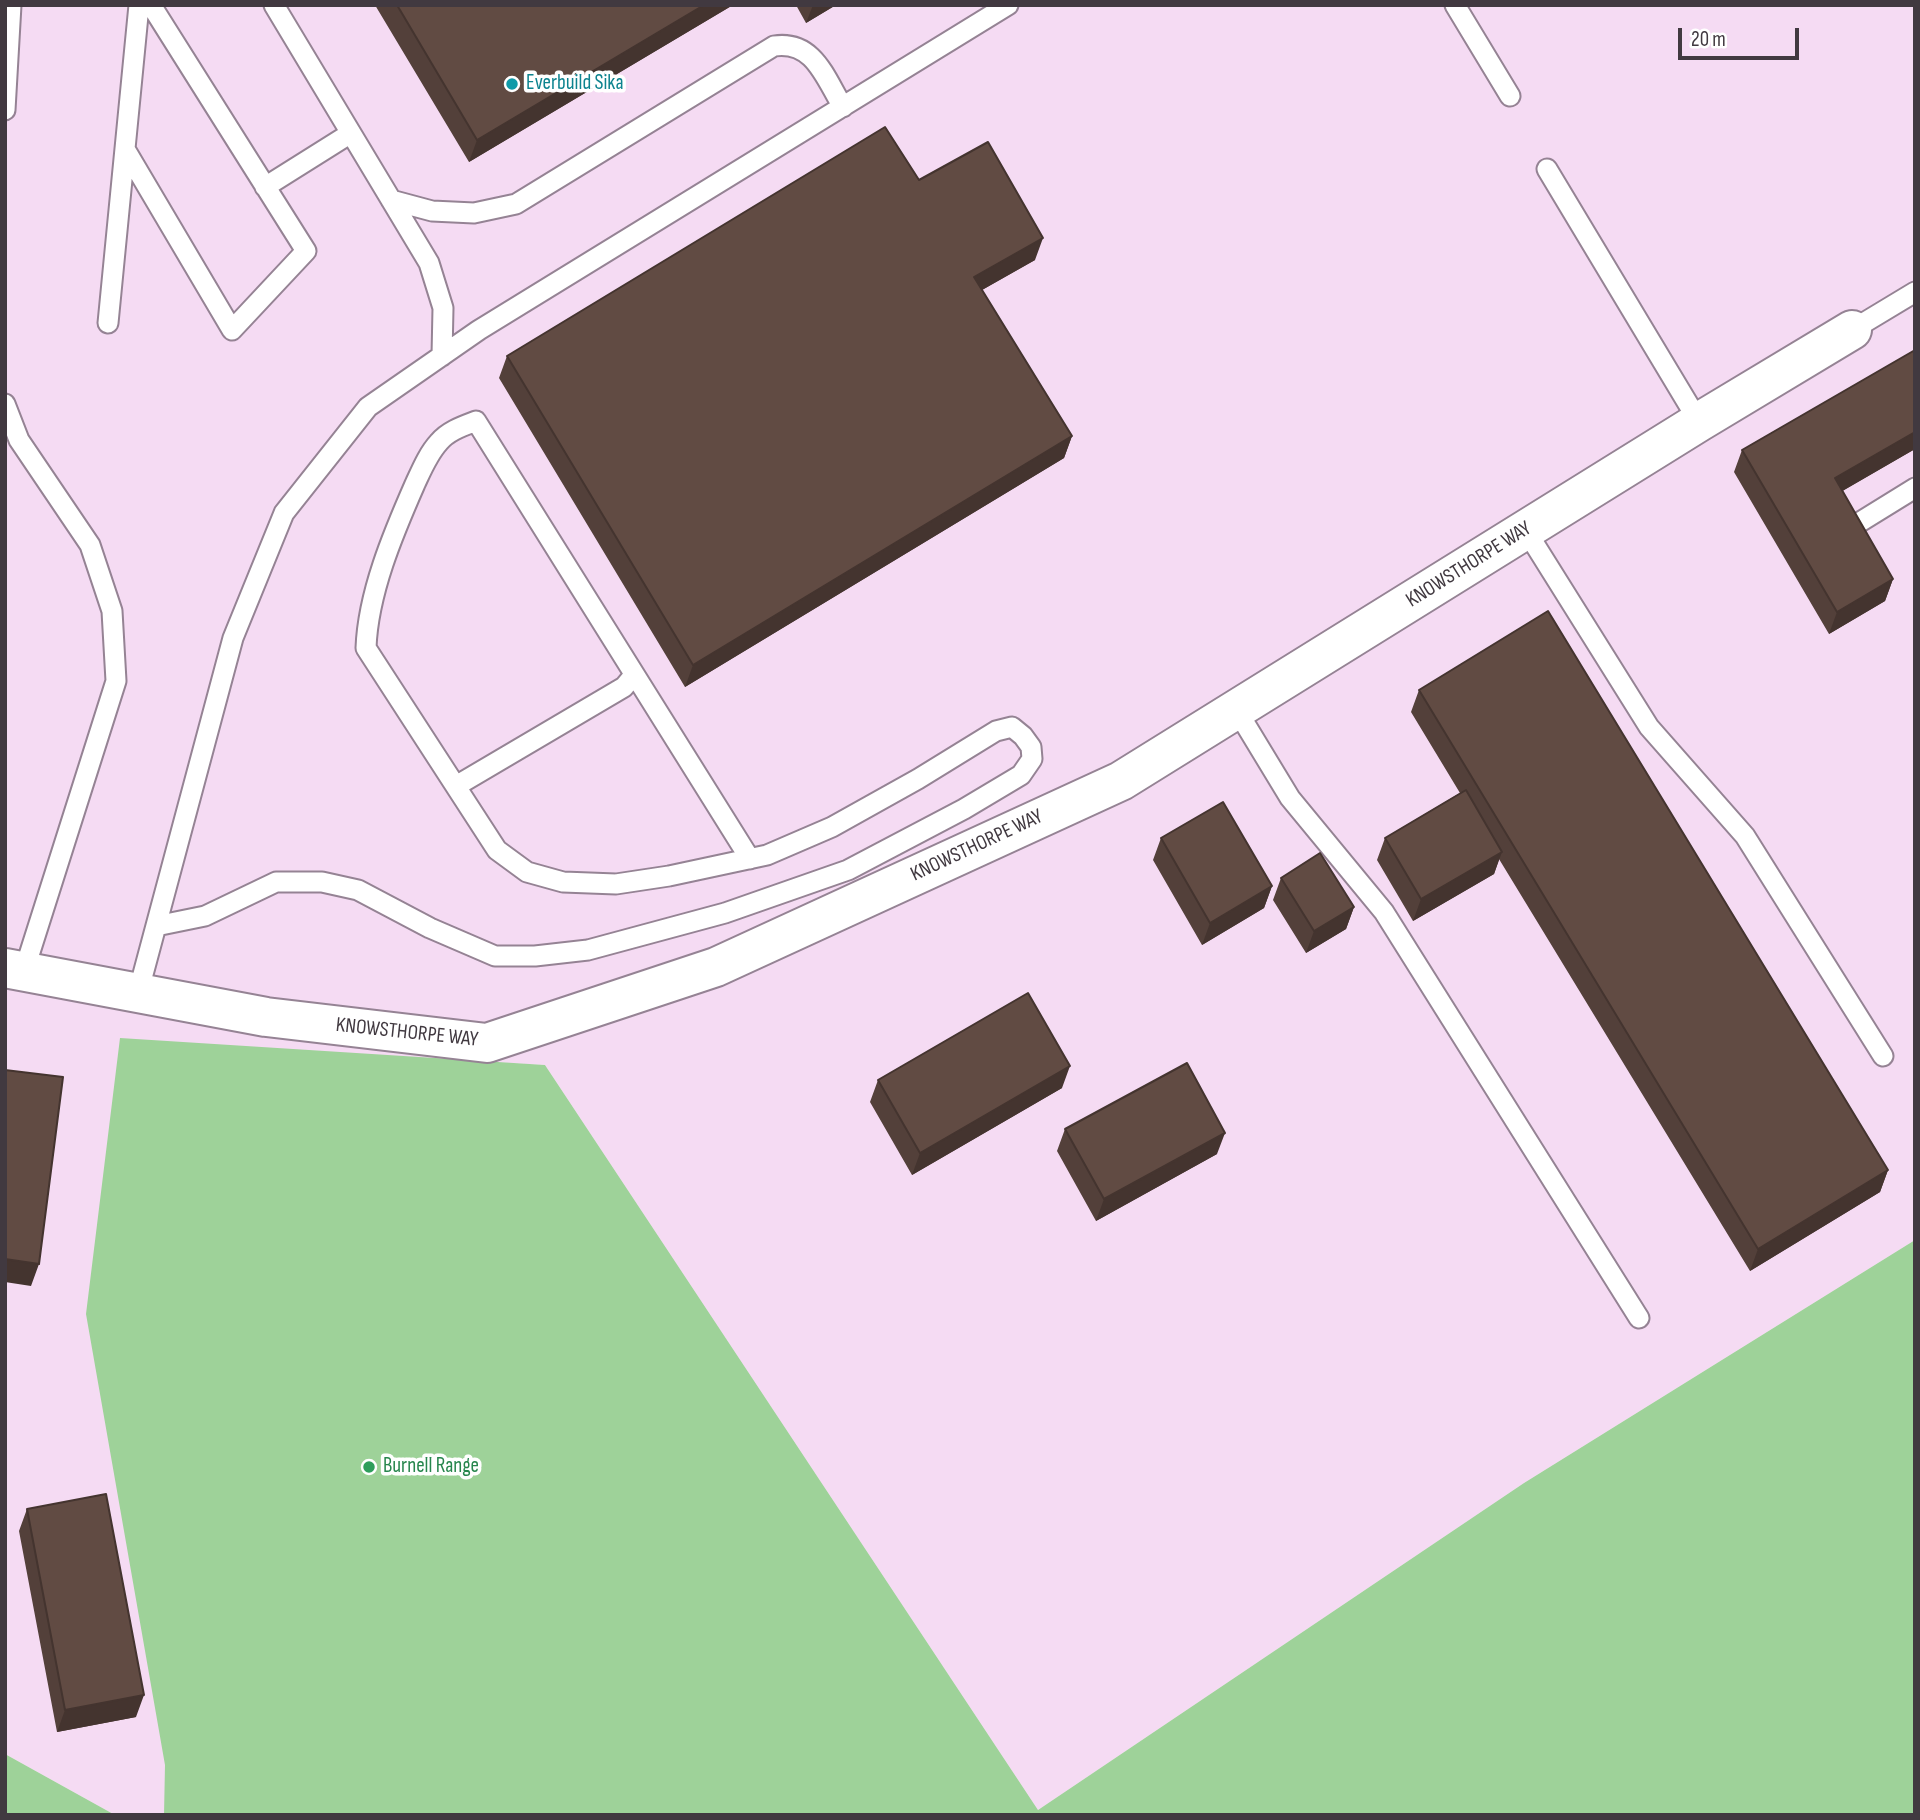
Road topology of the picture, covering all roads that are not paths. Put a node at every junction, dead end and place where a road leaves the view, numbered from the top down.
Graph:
1 (11, 5) edge
2 (139, 5) edge
3 (151, 5) edge
4 (274, 5) edge
5 (1008, 5) edge
6 (1455, 5) edge
7 (1510, 96) dead end
8 (844, 107) junction
9 (5, 110) edge
10 (351, 133) junction
11 (125, 149) junction
12 (1547, 169) dead end
13 (265, 187) junction
14 (391, 200) junction
15 (1915, 292) edge
16 (108, 323) dead end
17 (1852, 330) joint
18 (442, 356) junction
19 (5, 404) edge
20 (1699, 422) junction
21 (1915, 488) edge
22 (1860, 522) edge
23 (1525, 529) junction
24 (634, 675) junction
25 (1236, 709) junction
26 (456, 786) junction
27 (750, 859) junction
28 (156, 926) junction
29 (14, 970) edge
30 (138, 993) junction
31 (1883, 1056) dead end
32 (1639, 1318) dead end

1 - 9 lane
2 - 11 lane
3 - 13 lane
4 - 10 lane
5 - 8 lane
6 - 7 lane
8 - 14 lane
8 - 18 lane
10 - 13 lane
10 - 14 lane
11 - 13 lane
11 - 16 lane
12 - 20 lane
14 - 18 lane
15 - 17 lane
17 - 20 street, KNOWSTHORPE WAY
18 - 28 lane
19 - 29 lane
20 - 23 street, KNOWSTHORPE WAY
21 - 22 lane
23 - 25 street, KNOWSTHORPE WAY
23 - 31 lane
24 - 26 lane
24 - 26 lane
24 - 27 lane
25 - 30 street, KNOWSTHORPE WAY
25 - 32 lane
26 - 27 lane
27 - 28 lane
28 - 30 lane
29 - 30 street, KNOWSTHORPE WAY

